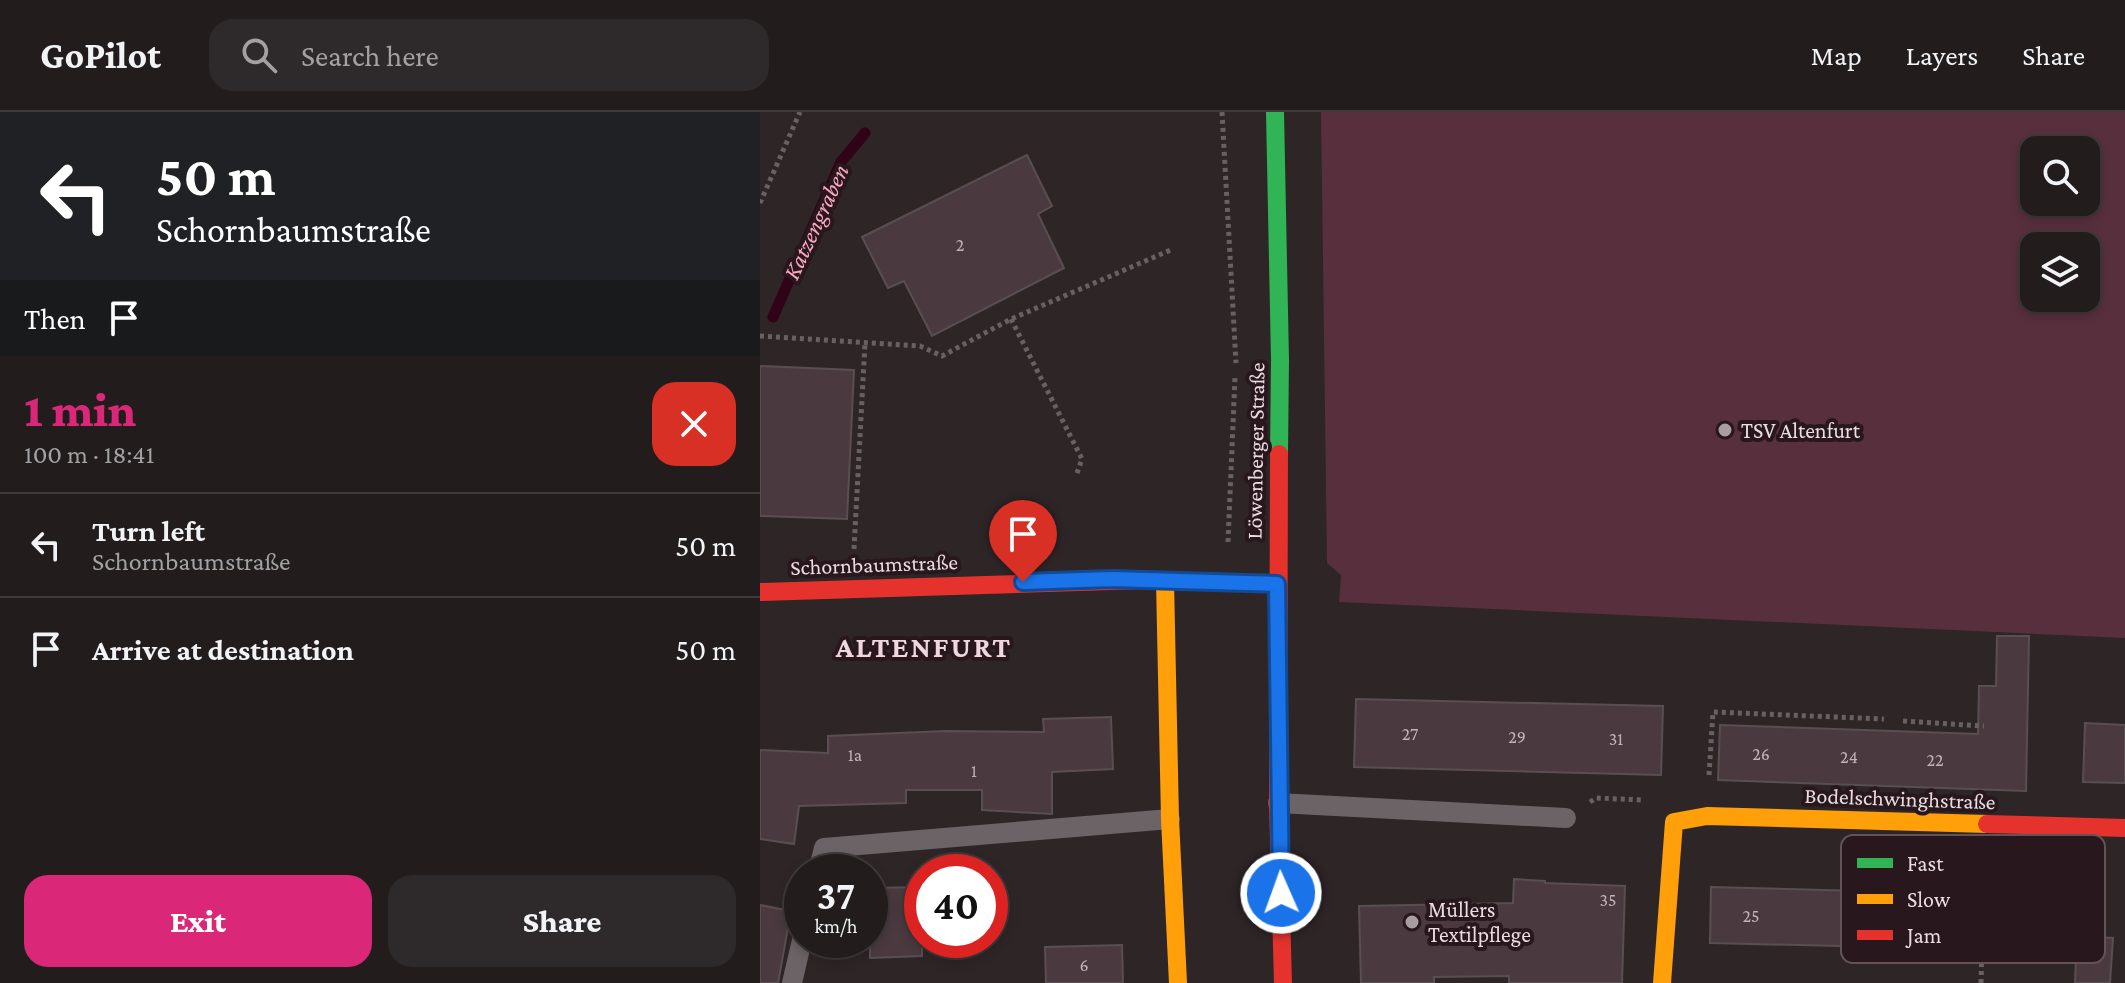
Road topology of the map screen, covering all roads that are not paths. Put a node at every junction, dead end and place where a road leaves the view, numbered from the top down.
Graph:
1 (1275, 112) edge
2 (1165, 581) junction
3 (1277, 584) junction
4 (760, 592) edge
5 (1278, 803) junction
6 (1566, 818) road end
7 (1170, 819) junction
8 (2125, 828) edge
9 (822, 854) edge
10 (798, 958) edge
11 (792, 983) edge
12 (1178, 983) edge
13 (1283, 983) edge
14 (1662, 983) edge

1 - 3 street, Löwenberger Straße
2 - 3 street, Schornbaumstraße
2 - 4 street, Schornbaumstraße
2 - 7 street
3 - 5 street, Löwenberger Straße
5 - 6 lane
5 - 13 street, Löwenberger Straße
7 - 9 lane
7 - 12 street
8 - 14 street, Bodelschwinghstraße
10 - 11 lane

